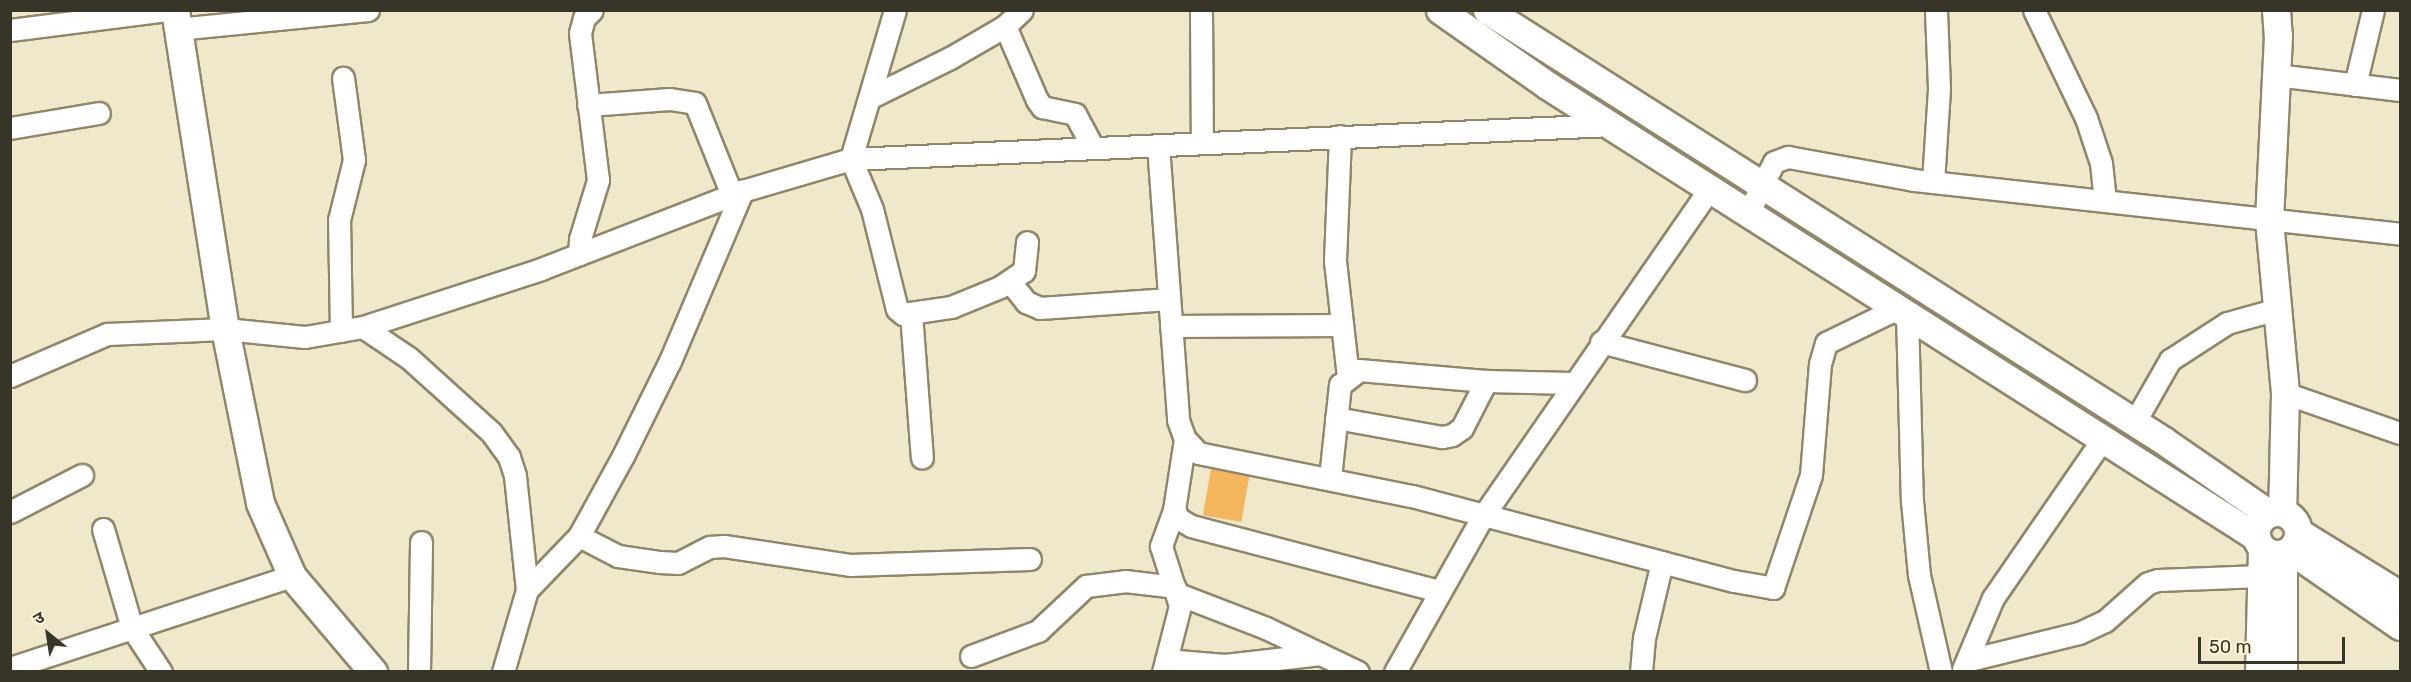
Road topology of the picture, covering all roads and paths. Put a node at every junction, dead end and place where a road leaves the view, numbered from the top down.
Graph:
1 (368, 10) edge
2 (592, 10) edge
3 (895, 10) edge
4 (1022, 10) edge
5 (1200, 10) edge
6 (1440, 10) edge
7 (1487, 10) edge
8 (1936, 10) edge
9 (2034, 10) edge
10 (2276, 10) edge
11 (2373, 10) edge
12 (251, 16) edge
13 (174, 17) edge
14 (1005, 26) junction
15 (10, 30) edge
16 (2276, 75) junction
17 (343, 78) dead end
18 (2355, 85) junction
19 (2400, 90) edge
20 (871, 97) junction
21 (588, 105) junction
22 (99, 113) dead end
23 (1610, 125) junction
24 (10, 128) edge
25 (1340, 136) junction
26 (1202, 143) junction
27 (1158, 145) junction
28 (1093, 148) junction
29 (851, 159) junction
30 (1933, 182) junction
31 (1710, 188) junction
32 (1761, 188) junction
33 (737, 193) junction
34 (2105, 201) junction
35 (1748, 213) junction
36 (2269, 220) junction
37 (2400, 234) edge
38 (1027, 242) dead end
39 (579, 254) junction
40 (1010, 282) junction
41 (1169, 299) junction
42 (2277, 309) junction
43 (1902, 311) junction
44 (911, 313) junction
45 (1342, 325) junction
46 (1171, 326) junction
47 (363, 327) junction
48 (225, 329) junction
49 (341, 331) junction
50 (1601, 342) junction
51 (10, 376) edge
52 (1348, 376) junction
53 (1745, 380) dead end
54 (1486, 381) junction
55 (1572, 383) junction
56 (2285, 393) junction
57 (1336, 418) junction
58 (2134, 423) junction
59 (2400, 433) edge
60 (1185, 439) junction
61 (2102, 440) junction
62 (922, 458) dead end
63 (82, 475) dead end
64 (1330, 478) junction
65 (1174, 510) junction
66 (10, 512) edge
67 (1483, 516) junction
68 (103, 529) dead end
69 (2277, 535) junction
70 (579, 536) junction
71 (421, 542) dead end
72 (1030, 559) dead end
73 (1662, 562) junction
74 (292, 576) junction
75 (2261, 576) junction
76 (527, 591) junction
77 (1177, 591) junction
78 (1438, 591) junction
79 (2400, 595) edge
80 (2400, 626) edge
81 (132, 628) junction
82 (1320, 654) junction
83 (971, 656) dead end
84 (1165, 666) edge
85 (1965, 666) edge
86 (10, 668) edge
87 (161, 672) edge
88 (373, 672) edge
89 (419, 672) edge
90 (503, 672) edge
91 (1358, 672) edge
92 (1395, 672) edge
93 (1641, 672) edge
94 (1941, 672) edge
95 (2259, 672) edge
96 (2283, 672) edge

1 - 12 street
2 - 21 street
3 - 20 street
4 - 14 street
5 - 26 street
6 - 23 street
7 - 32 street
8 - 30 street
9 - 34 street
10 - 16 street
11 - 18 street
12 - 13 street
13 - 15 street
13 - 48 street
14 - 20 street
14 - 28 street
16 - 18 street
16 - 36 street
17 - 49 street
18 - 19 street
20 - 29 street
21 - 33 street
21 - 39 street
22 - 24 street
23 - 25 street
23 - 31 street
25 - 26 street
25 - 45 street
26 - 27 street
27 - 28 street
27 - 41 street
28 - 29 street
29 - 33 street
29 - 44 street
30 - 32 street
30 - 34 street
31 - 35 street
31 - 50 street
32 - 35 street
32 - 58 street
33 - 39 street
33 - 70 street
34 - 36 street
35 - 43 street
36 - 37 street
36 - 42 street
38 - 40 street
39 - 47 street
40 - 41 street
40 - 44 street
41 - 46 street
42 - 56 street
42 - 58 street
43 - 61 street
43 - 73 street
43 - 94 street
44 - 62 street
45 - 46 street
45 - 52 street
46 - 60 street
47 - 49 street
47 - 76 street
48 - 49 street
48 - 51 street
48 - 74 street
50 - 53 street
50 - 55 street
52 - 54 street
52 - 57 street
54 - 55 street
54 - 57 street
55 - 67 street
56 - 59 street
56 - 69 street
57 - 64 street
58 - 69 street
60 - 64 street
60 - 65 street
61 - 69 street
61 - 85 street
63 - 66 street
64 - 67 street
65 - 77 street
65 - 78 street
67 - 73 street
67 - 78 street
68 - 81 street
69 - 75 street
69 - 79 street
69 - 80 street
69 - 96 street
70 - 72 street
70 - 76 street
71 - 89 street
73 - 93 street
74 - 81 street
74 - 88 street
75 - 85 street
75 - 95 street
76 - 90 street
77 - 82 street
77 - 83 street
77 - 84 street
78 - 92 street
81 - 86 street
81 - 87 street
82 - 84 street
82 - 91 street

